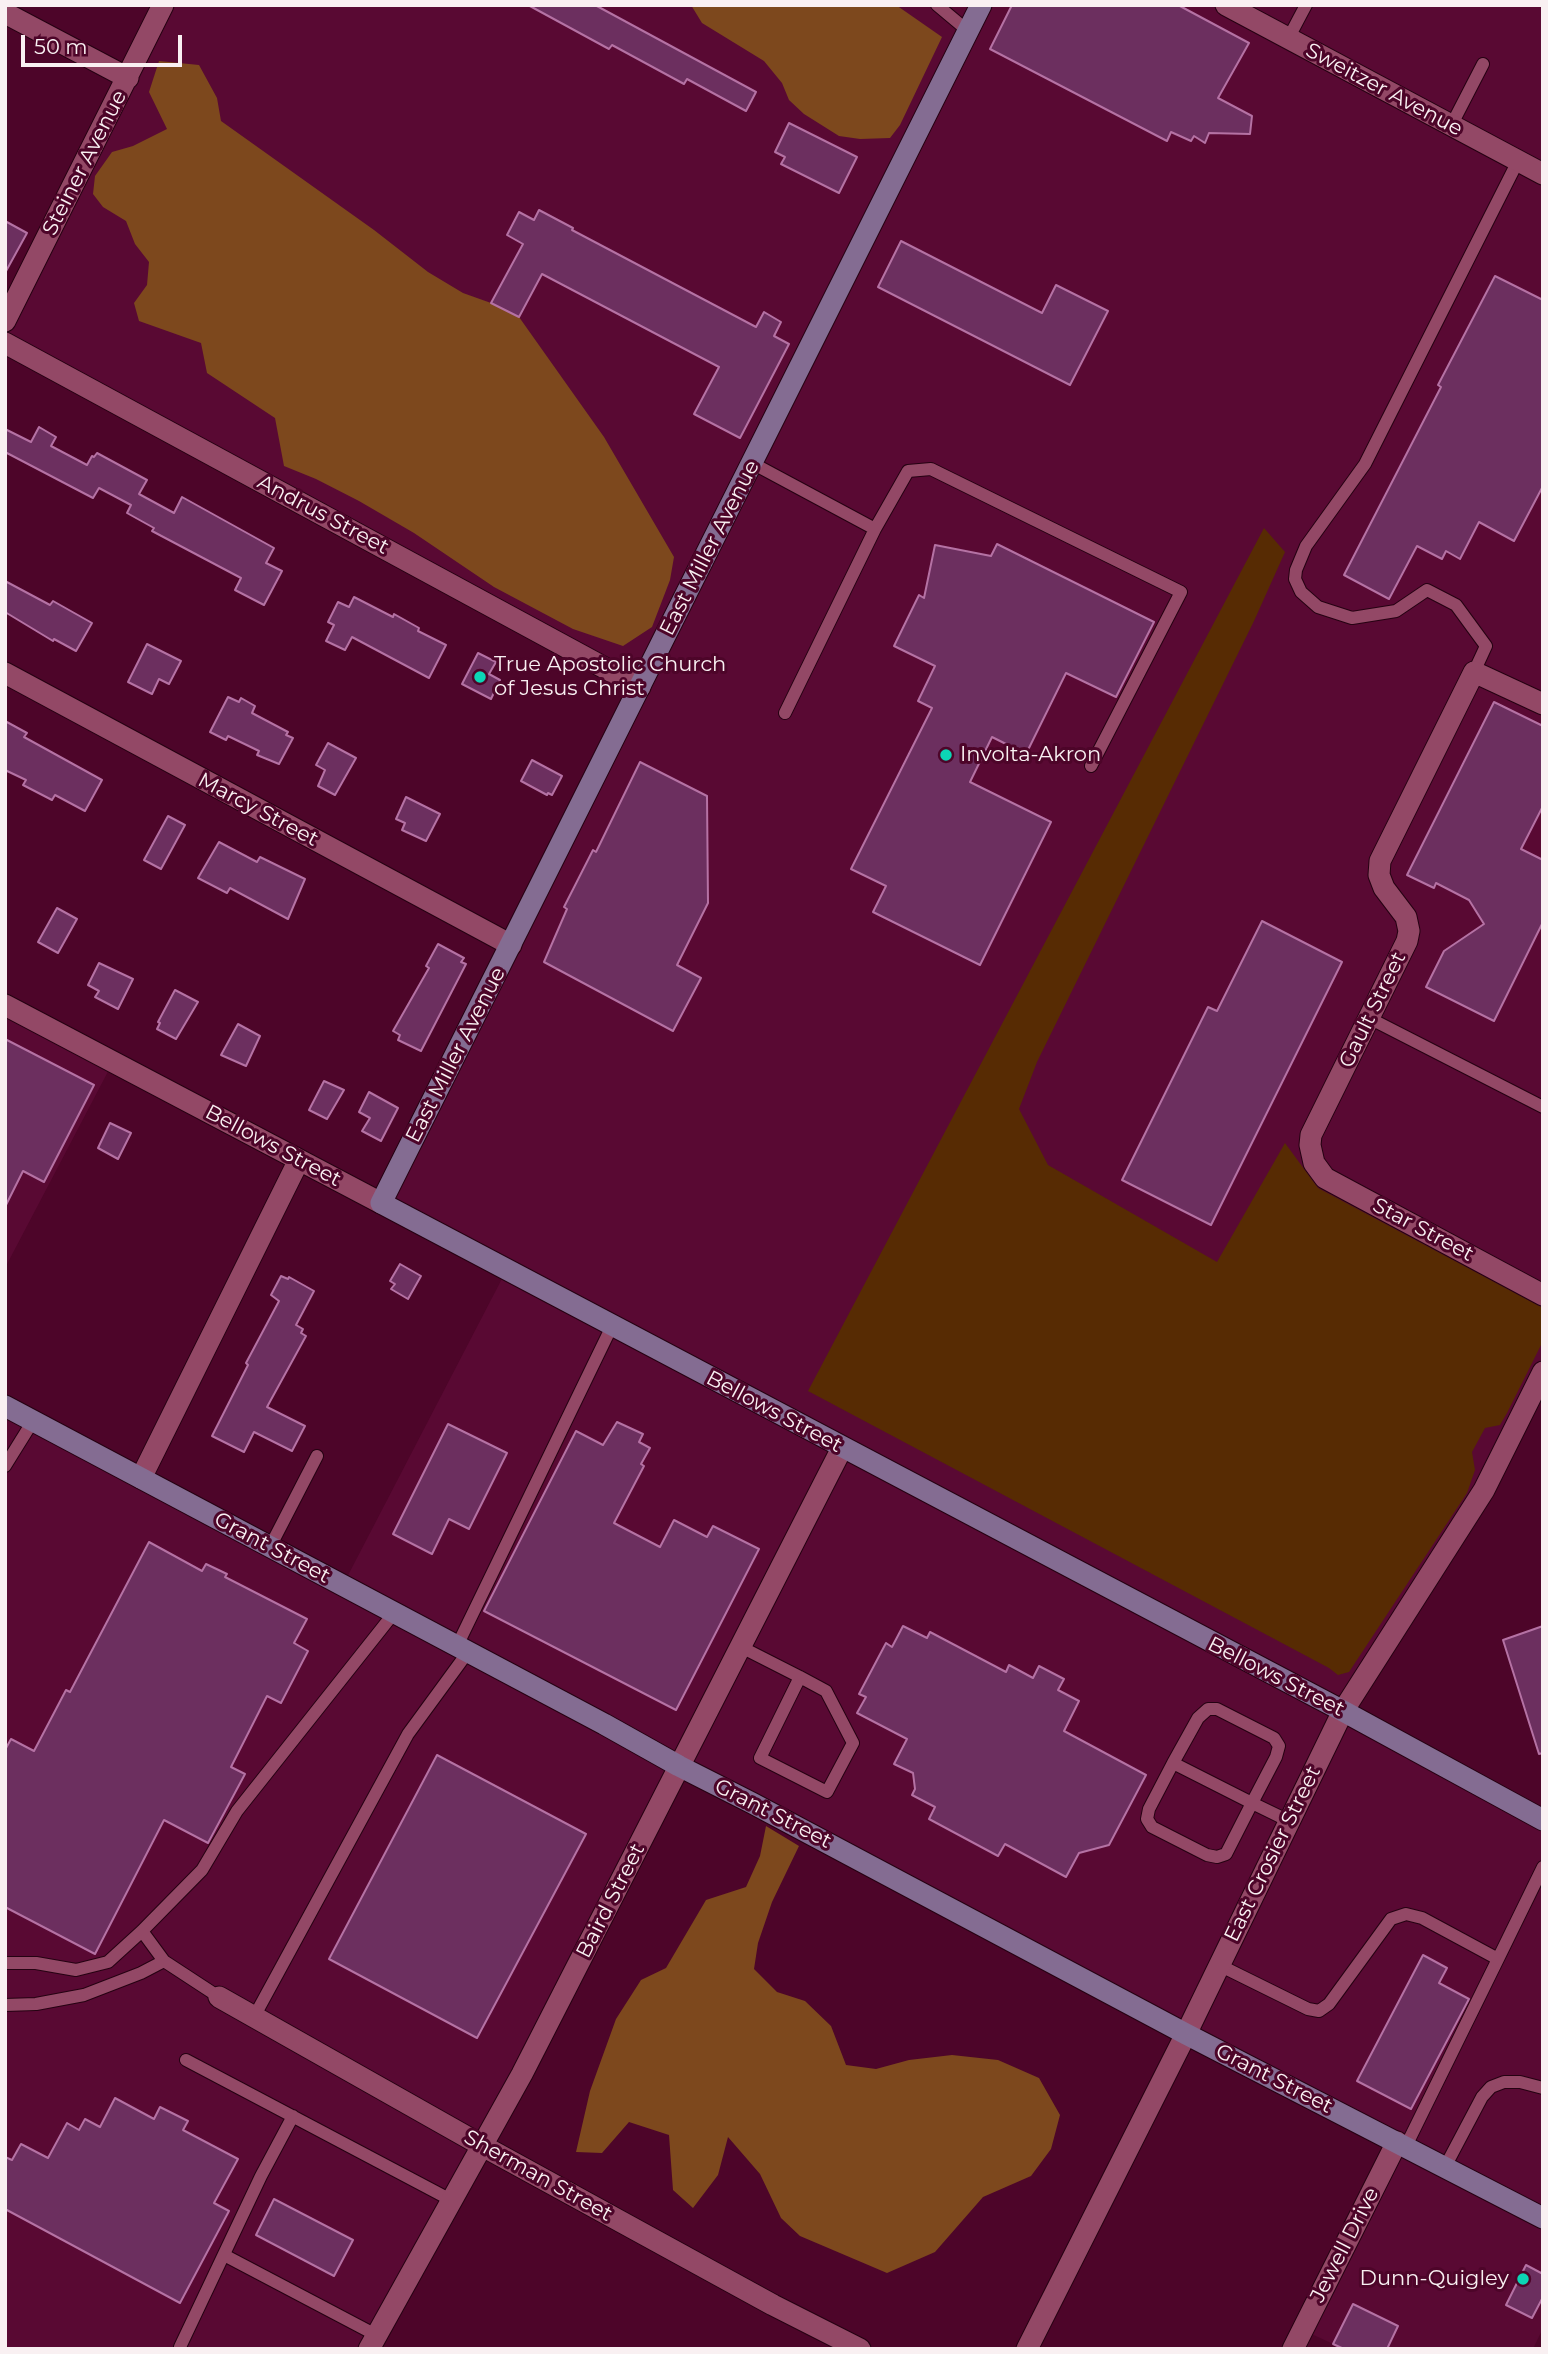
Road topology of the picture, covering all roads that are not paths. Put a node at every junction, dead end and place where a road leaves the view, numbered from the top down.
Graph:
1 (163, 5) edge
2 (937, 5) edge
3 (981, 5) edge
4 (1226, 5) edge
5 (1306, 5) edge
6 (5, 13) edge
7 (968, 31) junction
8 (1288, 39) junction
9 (1483, 64) dead end
10 (128, 78) junction
11 (1451, 126) junction
12 (1518, 161) junction
13 (1543, 174) edge
14 (5, 321) edge
15 (5, 343) edge
16 (752, 463) junction
17 (875, 529) junction
18 (5, 673) edge
19 (1473, 675) junction
20 (640, 687) junction
21 (1543, 704) edge
22 (785, 713) dead end
23 (1091, 766) dead end
24 (511, 944) junction
25 (5, 1005) edge
26 (1369, 1018) junction
27 (1543, 1107) edge
28 (1313, 1155) joint
29 (299, 1160) junction
30 (382, 1203) junction
31 (1543, 1295) edge
32 (612, 1326) junction
33 (1543, 1372) edge
34 (5, 1406) edge
35 (33, 1421) junction
36 (842, 1448) junction
37 (317, 1456) dead end
38 (5, 1466) edge
39 (141, 1478) junction
40 (270, 1547) junction
41 (394, 1613) junction
42 (741, 1647) junction
43 (462, 1649) junction
44 (800, 1677) junction
45 (1343, 1711) junction
46 (1173, 1763) junction
47 (680, 1766) junction
48 (1252, 1803) junction
49 (1543, 1820) edge
50 (1289, 1821) junction
51 (1543, 1867) edge
52 (142, 1931) junction
53 (1498, 1959) junction
54 (164, 1961) junction
55 (5, 1963) edge
56 (1219, 1965) junction
57 (219, 1997) joint
58 (5, 2005) edge
59 (254, 2017) junction
60 (1186, 2034) junction
61 (186, 2060) dead end
62 (1543, 2088) edge
63 (293, 2116) junction
64 (1402, 2144) junction
65 (481, 2145) junction
66 (1445, 2167) junction
67 (451, 2200) junction
68 (1543, 2217) edge
69 (224, 2255) junction
70 (372, 2342) edge
71 (180, 2347) dead end
72 (860, 2349) edge
73 (1027, 2349) edge
74 (1293, 2349) edge

1 - 10 street, Steiner Avenue
2 - 7 lane
3 - 7 street, East Miller Avenue
4 - 8 street, Sweitzer Avenue
5 - 8 lane
6 - 10 street
7 - 16 street, East Miller Avenue
8 - 11 street, Sweitzer Avenue
9 - 11 lane
10 - 14 street, Steiner Avenue
11 - 12 street, Sweitzer Avenue
12 - 13 street, Sweitzer Avenue
12 - 19 lane
15 - 20 street, Andrus Street
16 - 17 lane
16 - 20 street, East Miller Avenue
17 - 22 lane
17 - 23 lane
18 - 24 street, Marcy Street
19 - 21 street
19 - 26 street, Gault Street
20 - 24 street, East Miller Avenue
24 - 30 street, East Miller Avenue
25 - 29 street, Bellows Street
26 - 27 lane
26 - 28 street, Gault Street
28 - 31 street, Star Street
29 - 30 street, Bellows Street
29 - 39 street
30 - 32 street, Bellows Street
32 - 36 street, Bellows Street
32 - 43 lane
33 - 45 street, East Crosier Street
34 - 35 street, Grant Street
35 - 38 lane
35 - 39 street, Grant Street
36 - 42 street, Baird Street
36 - 45 street, Bellows Street
37 - 40 lane
39 - 40 street, Grant Street
40 - 41 street, Grant Street
41 - 43 street, Grant Street
41 - 52 lane
42 - 44 lane
42 - 47 street, Baird Street
43 - 47 street, Grant Street
43 - 59 lane
44 - 44 lane
45 - 49 street, Bellows Street
45 - 50 street, East Crosier Street
46 - 48 lane
46 - 48 lane
46 - 48 lane
47 - 60 street, Grant Street
47 - 65 street, Baird Street
48 - 50 lane
50 - 56 street, East Crosier Street
51 - 53 lane
52 - 54 lane
52 - 55 lane
53 - 56 lane
53 - 64 lane
54 - 57 lane
54 - 58 lane
56 - 60 street, East Crosier Street
57 - 59 street, Sherman Street
59 - 65 street, Sherman Street
60 - 64 street, Grant Street
60 - 73 street, East Crosier Street
61 - 63 lane
62 - 66 lane
63 - 67 lane
63 - 69 lane
64 - 66 street, Grant Street
64 - 74 street, Jewell Drive
65 - 67 street, Baird Street
65 - 72 street, Sherman Street
66 - 68 street, Grant Street
67 - 70 street, Baird Street
69 - 70 lane
69 - 71 lane

